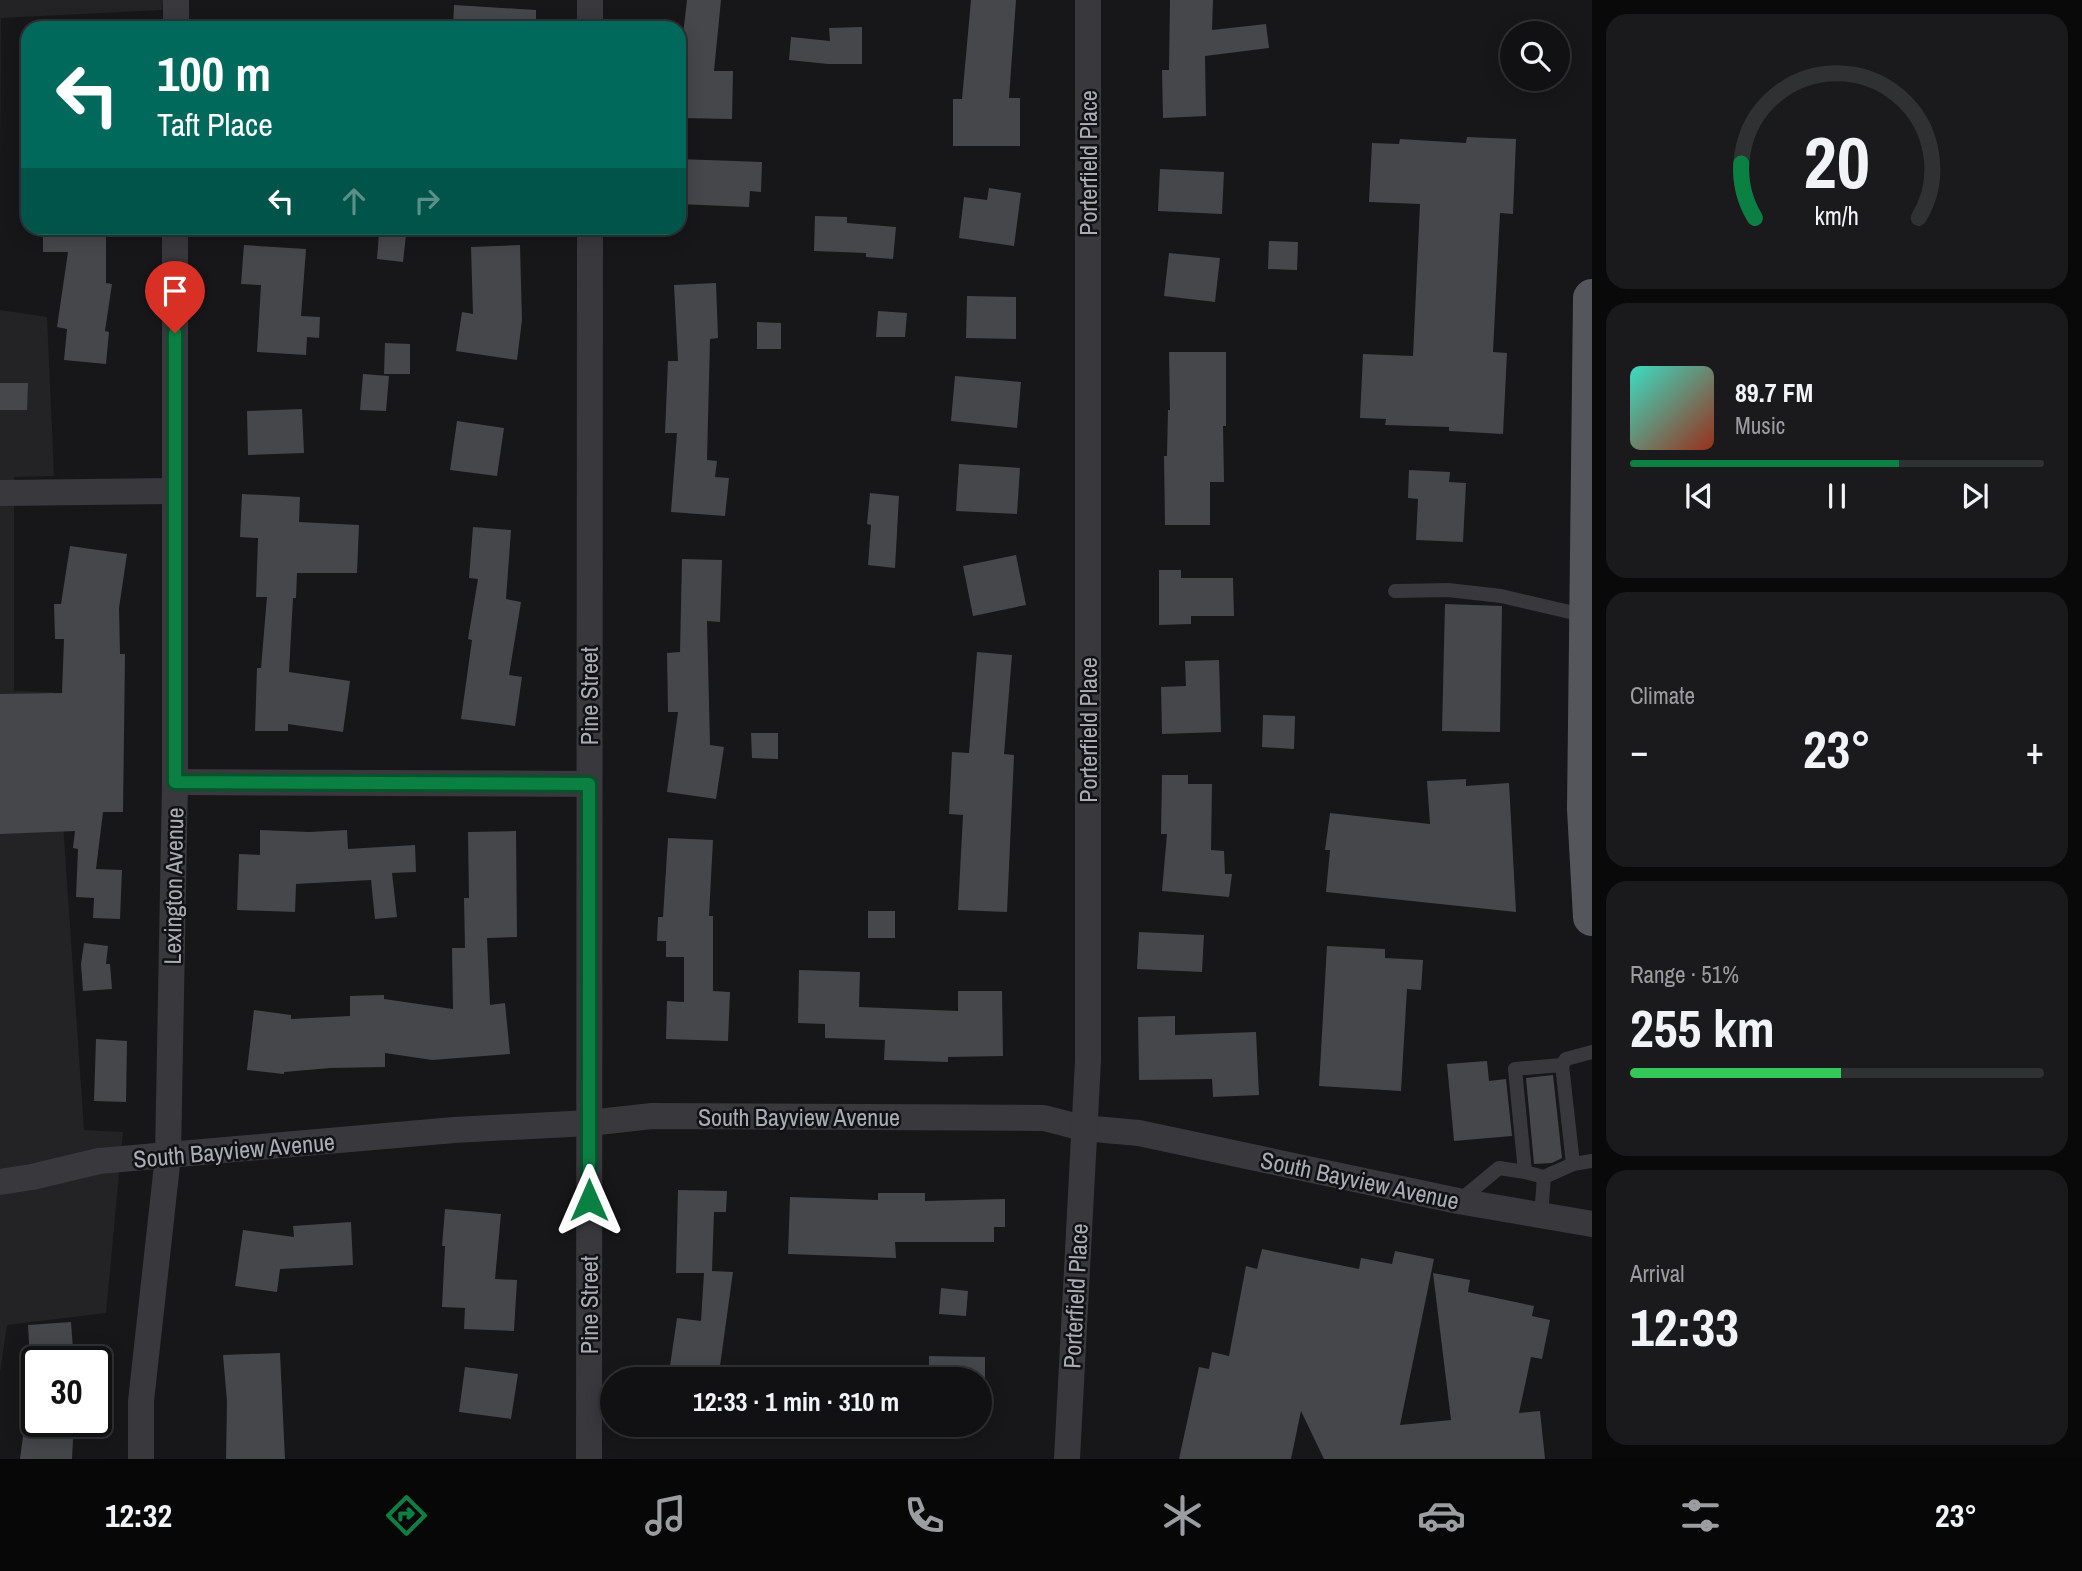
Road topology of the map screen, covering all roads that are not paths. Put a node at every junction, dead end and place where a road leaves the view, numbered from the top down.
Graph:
1 (176, 0) edge
2 (590, 0) edge
3 (1088, 0) edge
4 (176, 21) edge
5 (590, 21) edge
6 (175, 235) edge
7 (590, 235) edge
8 (1592, 298) edge
9 (174, 491) junction
10 (0, 493) edge
11 (1395, 591) dead end
12 (1589, 616) junction
13 (1590, 688) edge
14 (175, 782) junction
15 (589, 784) junction
16 (1590, 855) edge
17 (1592, 917) edge
18 (1592, 1052) edge
19 (1562, 1065) junction
20 (589, 1123) junction
21 (1083, 1128) junction
22 (168, 1156) junction
23 (1592, 1160) edge
24 (1573, 1164) junction
25 (1525, 1172) junction
26 (1544, 1177) junction
27 (0, 1182) edge
28 (1458, 1201) junction
29 (1541, 1216) junction
30 (1592, 1224) edge
31 (141, 1459) edge
32 (589, 1459) edge
33 (1067, 1459) edge

1 - 4 street
2 - 5 street
3 - 21 street, Porterfield Place
6 - 9 street, Lexington Avenue
7 - 15 street, Pine Street
8 - 12 main road
9 - 10 street
9 - 14 street, Lexington Avenue
11 - 12 lane
12 - 13 main road
13 - 16 main road
14 - 15 street
14 - 22 street, Lexington Avenue
15 - 20 street, Pine Street
16 - 17 main road
18 - 19 lane
19 - 24 lane
19 - 25 lane
20 - 21 street, South Bayview Avenue
20 - 22 street, South Bayview Avenue
20 - 32 street, Pine Street
21 - 28 street, South Bayview Avenue
21 - 33 street, Porterfield Place
22 - 27 street, South Bayview Avenue
22 - 31 street, Lexington Avenue
23 - 24 lane
24 - 26 lane
25 - 26 lane
25 - 28 lane
26 - 29 lane
28 - 29 street, South Bayview Avenue
29 - 30 street, South Bayview Avenue

